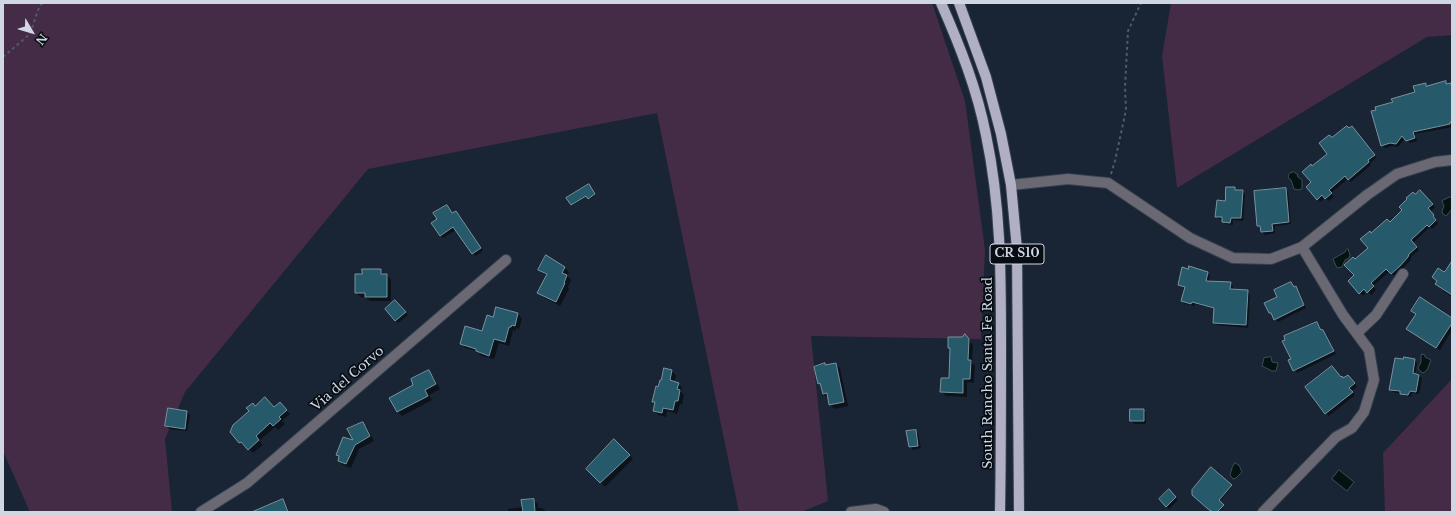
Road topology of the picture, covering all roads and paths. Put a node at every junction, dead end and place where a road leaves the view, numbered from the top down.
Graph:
1 (42, 3) edge
2 (941, 3) edge
3 (959, 3) edge
4 (1141, 3) edge
5 (3, 57) edge
6 (1452, 160) edge
7 (1108, 183) junction
8 (1011, 185) junction
9 (1302, 247) junction
10 (506, 260) dead end
11 (1403, 274) dead end
12 (1357, 333) junction
13 (201, 512) edge
14 (851, 512) edge
15 (884, 512) edge
16 (1000, 512) edge
17 (1019, 512) edge
18 (1262, 512) edge

1 - 5 path
2 - 16 main road, South Rancho Santa Fe Road / CR S10
3 - 8 main road, CR S10
4 - 7 path
6 - 9 street
7 - 8 street
7 - 9 street
8 - 17 main road, CR S10
9 - 12 street
10 - 13 street, Via del Corvo
11 - 12 street
12 - 18 street
14 - 15 street

